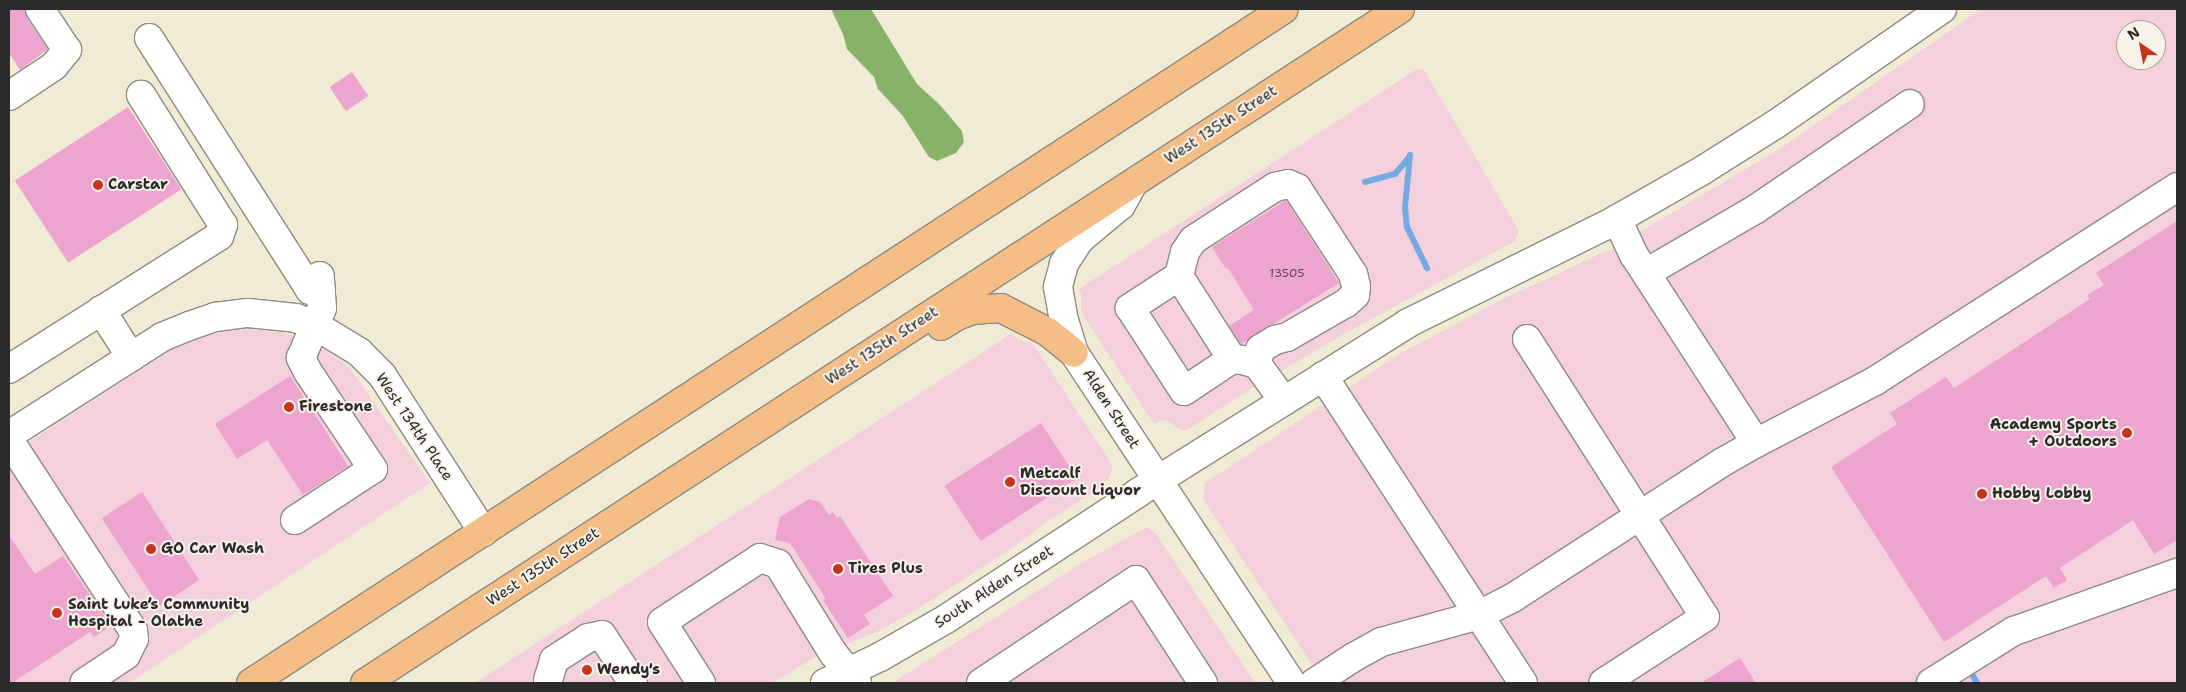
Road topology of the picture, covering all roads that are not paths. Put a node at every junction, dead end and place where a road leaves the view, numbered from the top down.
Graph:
1 (40, 9) edge
2 (1284, 9) edge
3 (1400, 9) edge
4 (1942, 9) edge
5 (149, 38) dead end
6 (141, 95) dead end
7 (9, 96) edge
8 (1910, 104) dead end
9 (1133, 182) junction
10 (2177, 188) edge
11 (1617, 219) junction
12 (1646, 273) junction
13 (1179, 276) junction
14 (101, 310) junction
15 (314, 325) junction
16 (1527, 339) dead end
17 (1074, 353) junction
18 (131, 357) junction
19 (1245, 362) junction
20 (9, 369) edge
21 (1323, 376) junction
22 (1284, 401) junction
23 (9, 435) edge
24 (9, 440) edge
25 (1756, 443) junction
26 (1158, 481) junction
27 (648, 498) junction
28 (1640, 517) junction
29 (295, 520) dead end
30 (483, 532) junction
31 (2177, 574) edge
32 (1479, 615) junction
33 (853, 677) edge
34 (548, 682) edge
35 (84, 683) edge
36 (251, 683) edge
37 (365, 683) edge
38 (622, 683) edge
39 (633, 683) edge
40 (701, 683) edge
41 (825, 683) edge
42 (981, 683) edge
43 (1204, 683) edge
44 (1292, 683) edge
45 (1314, 683) edge
46 (1523, 683) edge
47 (1603, 683) edge
48 (1931, 683) edge

1 - 7 street
2 - 30 main road
3 - 9 main road, West 135th Street
4 - 11 street, South Alden Street
5 - 15 street
6 - 14 street
8 - 12 street
9 - 17 street, Alden Street
9 - 27 main road, West 135th Street
10 - 25 street
11 - 12 street
11 - 21 street, South Alden Street
12 - 25 street
13 - 19 street
13 - 19 street
13 - 19 street
14 - 18 street
14 - 20 street
15 - 18 street, West 134th Place
15 - 29 street
15 - 30 street, West 134th Place
16 - 28 street
17 - 26 street, Alden Street
17 - 27 main road
18 - 23 street, West 134th Place
19 - 22 street
21 - 22 street, South Alden Street
21 - 32 street
22 - 26 street, South Alden Street
24 - 35 street
25 - 28 street
26 - 33 street, South Alden Street
26 - 44 street, Alden Street
27 - 37 main road, West 135th Street
28 - 32 street
28 - 47 street
30 - 36 main road
31 - 48 street
32 - 45 street
32 - 46 street
33 - 40 street
33 - 41 street, South Alden Street
34 - 38 street
34 - 39 street
42 - 43 street

